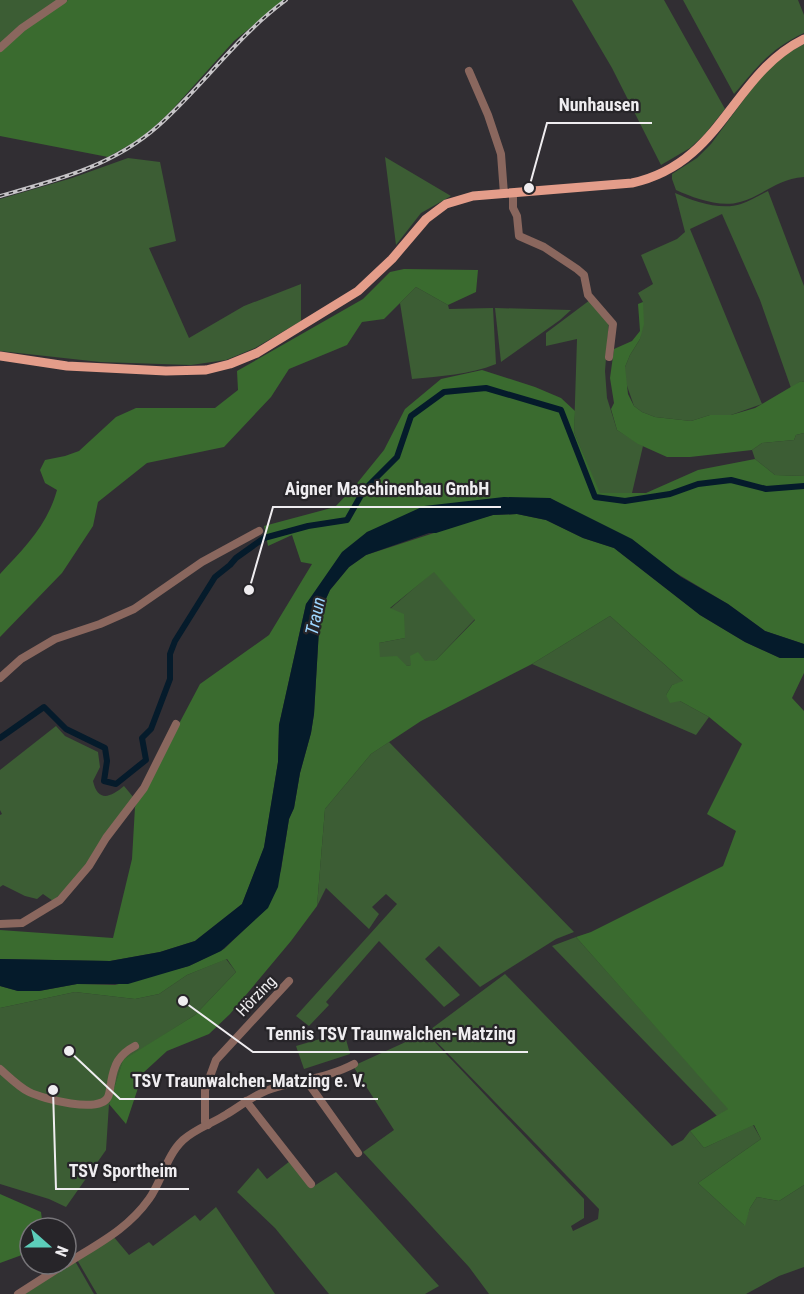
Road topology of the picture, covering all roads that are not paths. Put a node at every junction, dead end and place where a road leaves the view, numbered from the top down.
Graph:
1 (63, 0) edge
2 (804, 39) edge
3 (0, 48) edge
4 (470, 71) dead end
5 (508, 194) junction
6 (0, 356) edge
7 (609, 357) dead end
8 (259, 531) dead end
9 (0, 678) edge
10 (176, 724) dead end
11 (0, 924) edge
12 (289, 981) dead end
13 (135, 1046) dead end
14 (354, 1064) dead end
15 (0, 1069) edge
16 (306, 1080) junction
17 (246, 1101) junction
18 (208, 1125) junction
19 (358, 1153) dead end
20 (311, 1184) dead end
21 (78, 1257) edge
22 (47, 1276) edge
23 (18, 1294) edge

1 - 3 street
2 - 5 main road
4 - 5 street
5 - 6 main road
5 - 7 street
8 - 9 street
10 - 11 street
12 - 18 street, Hörzing
13 - 15 street
14 - 16 street
16 - 17 street
16 - 19 street
17 - 18 street
17 - 20 street
18 - 21 street
22 - 23 street

